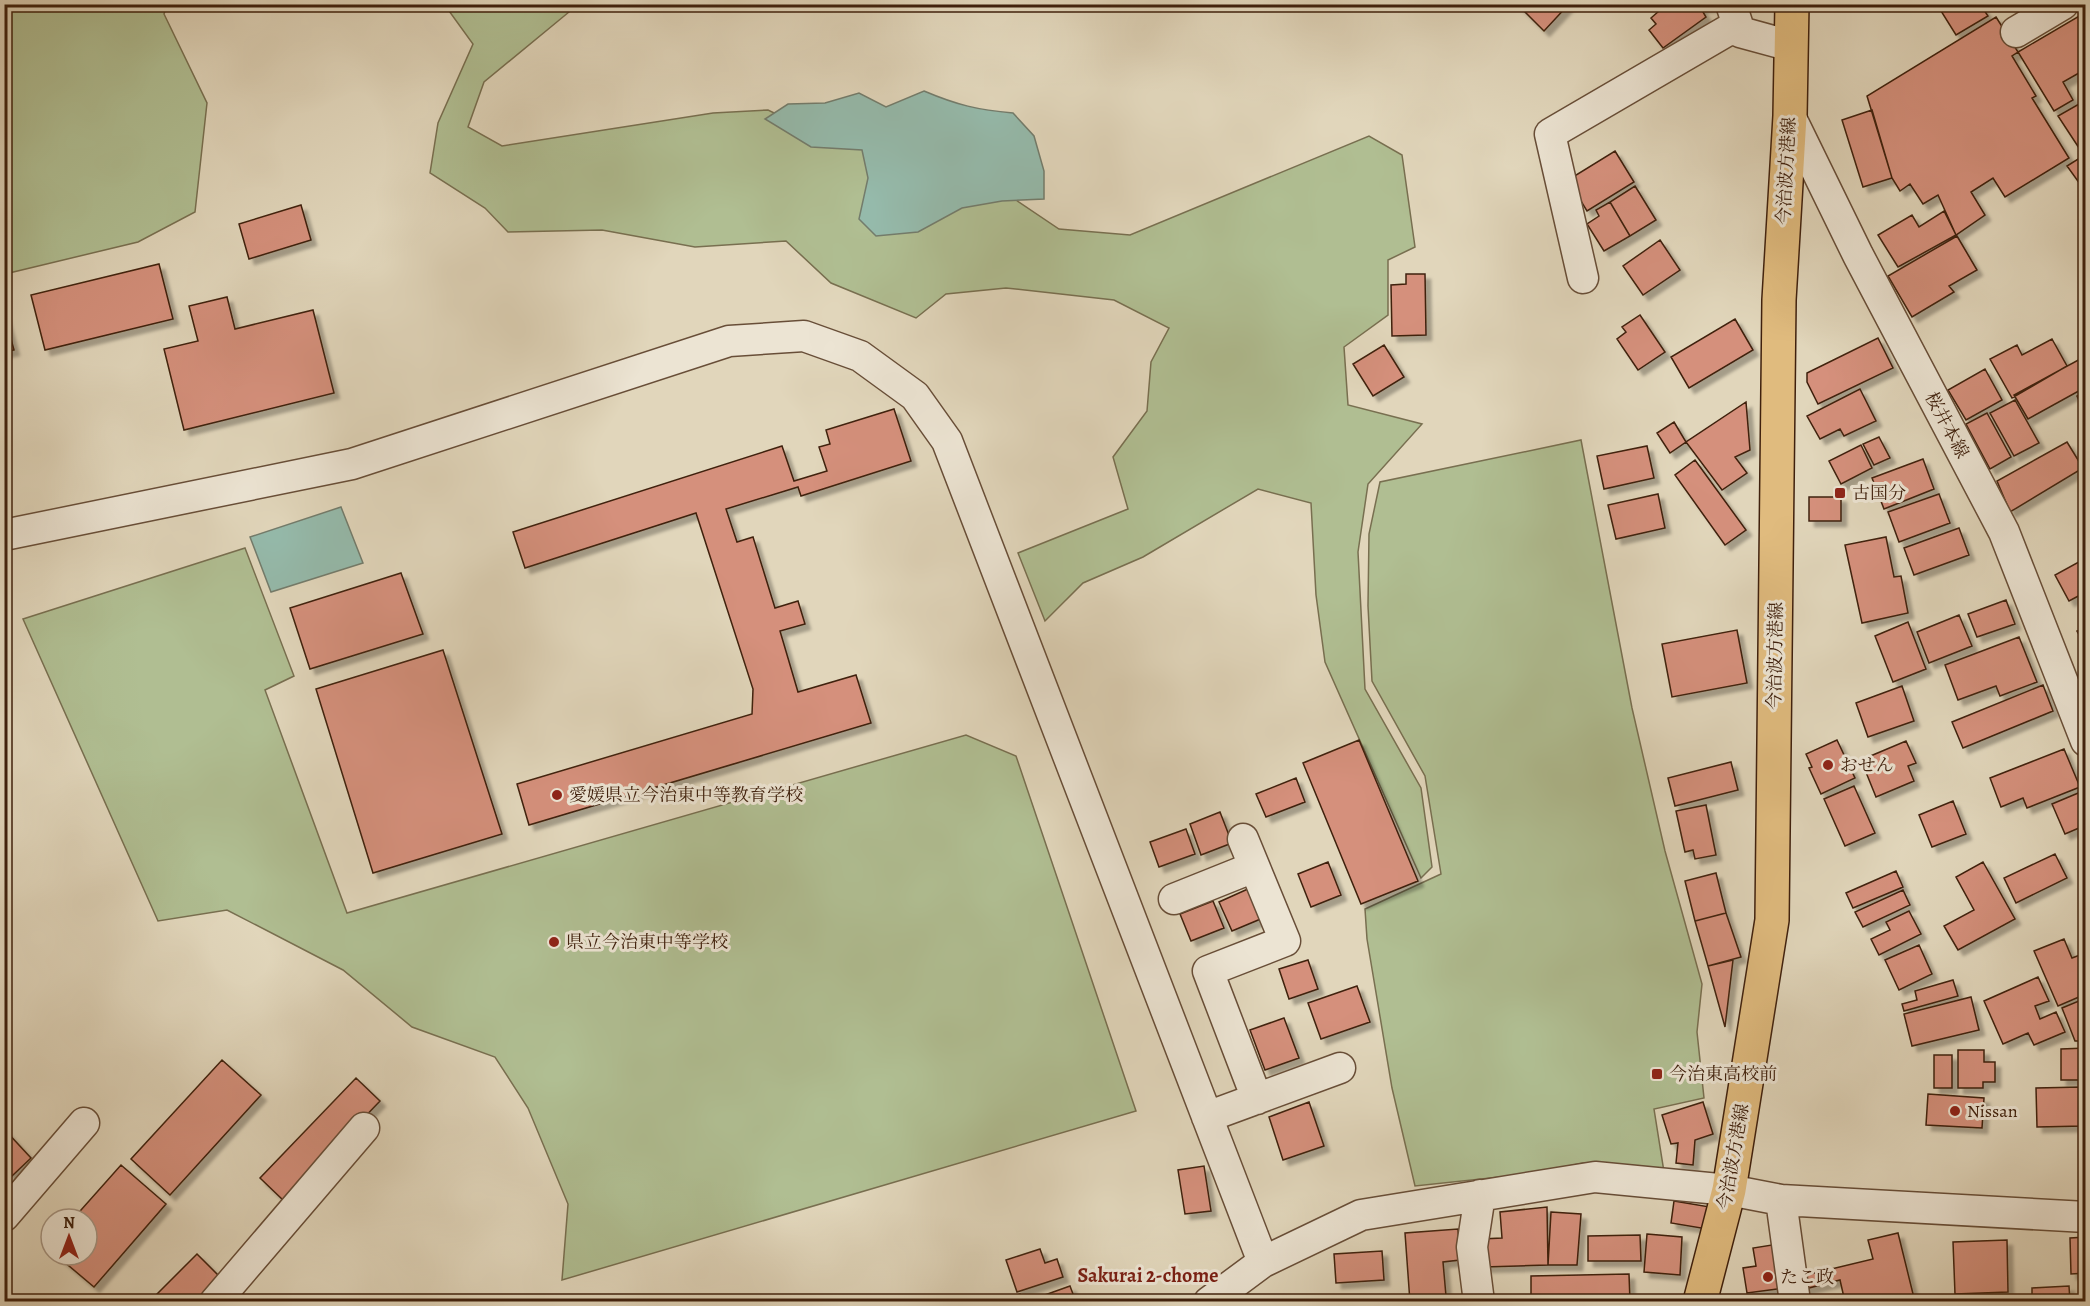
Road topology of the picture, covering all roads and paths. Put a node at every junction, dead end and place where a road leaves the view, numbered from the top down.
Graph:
1 (1792, 4) edge
2 (2063, 4) edge
3 (1734, 15) edge
4 (2016, 32) dead end
5 (1791, 46) junction
6 (1790, 116) junction
7 (1583, 278) dead end
8 (4, 535) edge
9 (2085, 741) edge
10 (1243, 839) dead end
11 (1254, 867) junction
12 (1174, 898) dead end
13 (1340, 1068) dead end
14 (1257, 1099) junction
15 (1207, 1117) junction
16 (84, 1123) dead end
17 (364, 1128) dead end
18 (1729, 1190) junction
19 (1480, 1196) junction
20 (1781, 1200) junction
21 (4, 1216) edge
22 (2085, 1217) edge
23 (1263, 1262) junction
24 (215, 1302) edge
25 (1209, 1302) edge
26 (1479, 1302) edge
27 (1700, 1302) edge
28 (1795, 1302) edge

1 - 5 main road, 今治波方港線
2 - 4 street
3 - 5 street
3 - 7 street
5 - 6 main road, 今治波方港線
6 - 9 street, 桜井本線
6 - 18 main road, 今治波方港線
8 - 15 street
10 - 11 street
11 - 12 street
11 - 14 street
13 - 14 street
14 - 15 street
15 - 23 street
16 - 21 street
17 - 24 street
18 - 19 street
18 - 20 street
18 - 27 main road, 今治波方港線
19 - 23 street
19 - 26 street
20 - 22 street
20 - 28 street
23 - 25 street

